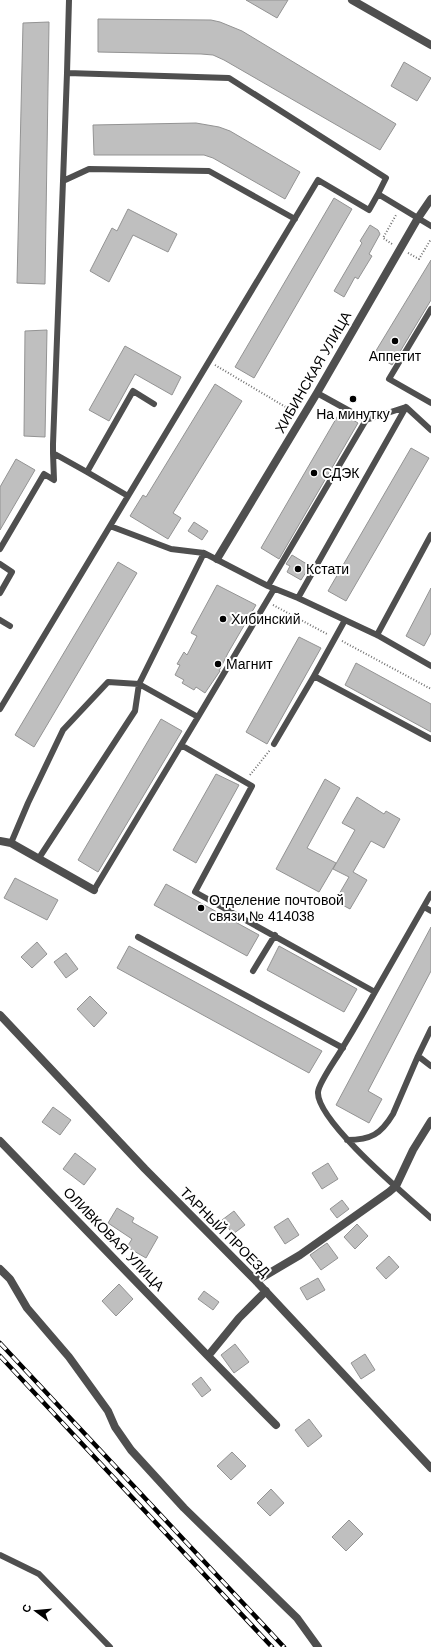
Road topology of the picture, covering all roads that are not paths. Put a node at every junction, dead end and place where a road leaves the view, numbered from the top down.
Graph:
1 (69, 0) edge
2 (352, 0) edge
3 (431, 45) edge
4 (67, 73) junction
5 (63, 181) junction
6 (378, 194) junction
7 (431, 199) edge
8 (418, 218) junction
9 (295, 219) junction
10 (431, 226) edge
11 (431, 309) edge
12 (317, 393) junction
13 (431, 393) edge
14 (429, 401) edge
15 (154, 404) dead end
16 (406, 407) junction
17 (366, 420) junction
18 (431, 430) edge
19 (54, 453) junction
20 (87, 472) junction
21 (128, 496) junction
22 (110, 526) junction
23 (431, 535) edge
24 (0, 549) edge
25 (204, 553) junction
26 (217, 559) junction
27 (0, 564) edge
28 (271, 588) junction
29 (0, 592) edge
30 (298, 598) junction
31 (0, 620) edge
32 (345, 620) junction
33 (10, 626) dead end
34 (377, 635) junction
35 (431, 666) edge
36 (314, 676) junction
37 (139, 684) junction
38 (0, 709) edge
39 (198, 718) junction
40 (431, 739) edge
41 (274, 744) road end
42 (181, 745) junction
43 (0, 841) edge
44 (11, 843) junction
45 (39, 858) junction
46 (94, 890) joint
47 (431, 894) edge
48 (424, 907) junction
49 (431, 911) edge
50 (275, 935) junction
51 (138, 937) dead end
52 (253, 971) dead end
53 (375, 992) junction
54 (0, 1015) edge
55 (431, 1029) edge
56 (343, 1048) junction
57 (418, 1056) junction
58 (431, 1066) edge
59 (431, 1122) edge
60 (347, 1140) junction
61 (0, 1141) edge
62 (396, 1186) junction
63 (431, 1218) edge
64 (0, 1269) edge
65 (256, 1281) junction
66 (266, 1291) junction
67 (208, 1356) junction
68 (276, 1425) dead end
69 (431, 1468) edge
70 (0, 1555) edge
71 (110, 1647) edge
72 (318, 1647) edge

1 - 4 lane
2 - 3 street
4 - 5 lane
4 - 6 lane
5 - 9 lane
5 - 19 lane
6 - 8 lane
6 - 9 lane
7 - 8 street, ХИБИНСКАЯ УЛИЦА
8 - 10 lane
8 - 12 street, ХИБИНСКАЯ УЛИЦА
9 - 21 lane
11 - 14 lane
12 - 17 lane
12 - 26 street, ХИБИНСКАЯ УЛИЦА
13 - 14 lane
15 - 20 lane
16 - 17 lane
16 - 18 lane
16 - 30 lane
17 - 28 lane
19 - 20 lane
19 - 24 lane
20 - 21 lane
21 - 22 lane
22 - 25 lane
22 - 38 lane
23 - 34 lane
25 - 26 lane
25 - 37 lane
26 - 28 lane
27 - 29 lane
28 - 30 lane
28 - 39 lane
30 - 32 lane
31 - 33 lane
32 - 34 lane
32 - 36 lane
34 - 35 lane
36 - 40 lane
36 - 41 lane
37 - 39 lane
37 - 44 lane
37 - 45 lane
39 - 42 lane
42 - 46 lane
42 - 50 lane
43 - 44 street
44 - 45 street
45 - 46 street
47 - 48 lane
48 - 49 lane
48 - 53 lane
50 - 52 lane
50 - 53 lane
51 - 56 lane
53 - 56 lane
54 - 65 street, ТАРНЫЙ ПРОЕЗД
55 - 57 lane
56 - 60 lane
57 - 58 lane
57 - 60 lane
59 - 62 street
60 - 62 lane
61 - 67 street, ОЛИВКОВАЯ УЛИЦА
62 - 63 lane
62 - 65 street
64 - 72 street
65 - 66 street, ТАРНЫЙ ПРОЕЗД
66 - 67 street
66 - 69 street, ТАРНЫЙ ПРОЕЗД
67 - 68 street, ОЛИВКОВАЯ УЛИЦА
70 - 71 lane

